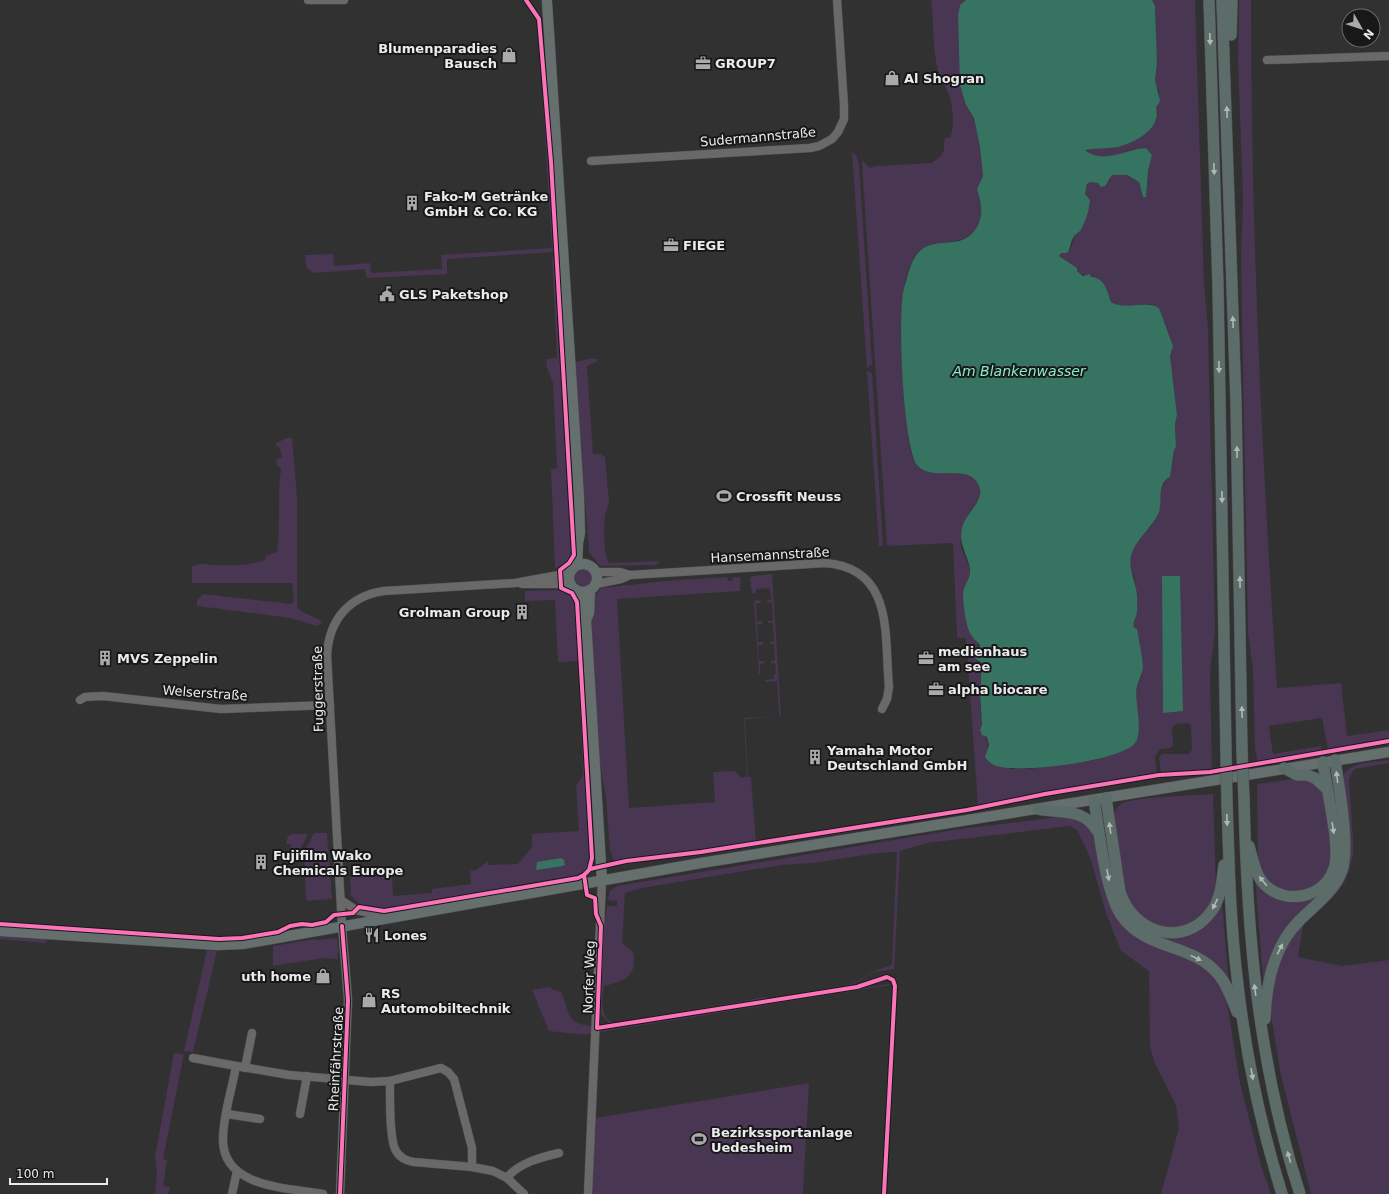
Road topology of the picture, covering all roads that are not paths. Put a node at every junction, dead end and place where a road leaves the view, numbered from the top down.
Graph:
1 (308, 0) edge
2 (344, 0) edge
3 (837, 0) edge
4 (1209, 0) edge
5 (1222, 0) edge
6 (1232, 0) edge
7 (546, 1) edge
8 (1389, 56) edge
9 (1267, 60) dead end
10 (1226, 80) junction
11 (590, 161) dead end
12 (587, 567) junction
13 (570, 573) junction
14 (630, 575) junction
15 (515, 583) junction
16 (570, 584) junction
17 (593, 587) junction
18 (579, 592) junction
19 (586, 620) junction
20 (80, 700) dead end
21 (330, 705) junction
22 (882, 709) dead end
23 (1389, 752) edge
24 (1335, 760) junction
25 (1323, 762) junction
26 (1284, 768) junction
27 (1327, 789) junction
28 (1106, 798) junction
29 (1094, 800) junction
30 (1038, 809) junction
31 (1244, 828) junction
32 (1100, 837) junction
33 (1228, 839) junction
34 (602, 880) junction
35 (341, 900) junction
36 (392, 917) junction
37 (342, 926) junction
38 (0, 931) edge
39 (252, 1033) dead end
40 (1246, 1036) junction
41 (1265, 1056) junction
42 (193, 1058) dead end
43 (236, 1066) junction
44 (246, 1068) junction
45 (306, 1076) junction
46 (344, 1079) junction
47 (390, 1082) junction
48 (226, 1114) junction
49 (300, 1114) dead end
50 (260, 1120) dead end
51 (559, 1153) dead end
52 (472, 1167) junction
53 (237, 1171) junction
54 (507, 1178) junction
55 (232, 1194) edge
56 (323, 1194) edge
57 (340, 1194) edge
58 (524, 1194) edge
59 (588, 1194) edge
60 (1282, 1194) edge
61 (1300, 1194) edge

1 - 2 street
3 - 11 street, Sudermannstraße
4 -> 33 highway, bridge
5 - 10 highway
6 - 10 highway
7 - 12 main road
8 - 9 street
31 -> 10 highway, bridge
12 - 13 main road
12 - 14 street, Hansemannstraße
12 - 17 main road
13 - 15 street, Fuggerstraße
13 - 16 main road
14 - 17 street, Hansemannstraße
14 - 22 street, Hansemannstraße
15 - 16 street, Fuggerstraße
15 - 21 street, Fuggerstraße
16 - 18 main road
17 - 18 main road
17 - 19 main road
18 - 19 main road
19 - 34 main road
20 - 21 street, Welserstraße
21 - 35 street, Fuggerstraße
23 - 24 main road
24 - 25 main road
41 -> 24 highway
25 - 26 main road
25 - 27 highway
26 - 27 highway
26 - 28 main road
27 -> 31 highway
28 - 29 main road
33 -> 28 highway
29 - 30 main road
29 - 32 highway
30 - 32 highway
30 - 34 main road
41 -> 31 highway
32 -> 40 highway
33 - 40 highway
34 - 36 main road
34 - 59 street, Norfer Weg
35 - 36 street
35 - 37 street, Fuggerstraße
36 - 37 main road
37 - 38 main road
37 - 46 street, Rheinfährstraße
39 - 44 street
40 -> 60 highway
61 -> 41 highway
42 - 43 street
43 - 44 street
43 - 48 street
44 - 45 street
45 - 46 street
45 - 49 street
46 - 47 street
46 - 57 street, Rheinfährstraße
47 - 52 street
47 - 52 street
48 - 50 street
48 - 53 street
51 - 54 street
52 - 54 street
53 - 55 street
53 - 56 street
54 - 58 street

